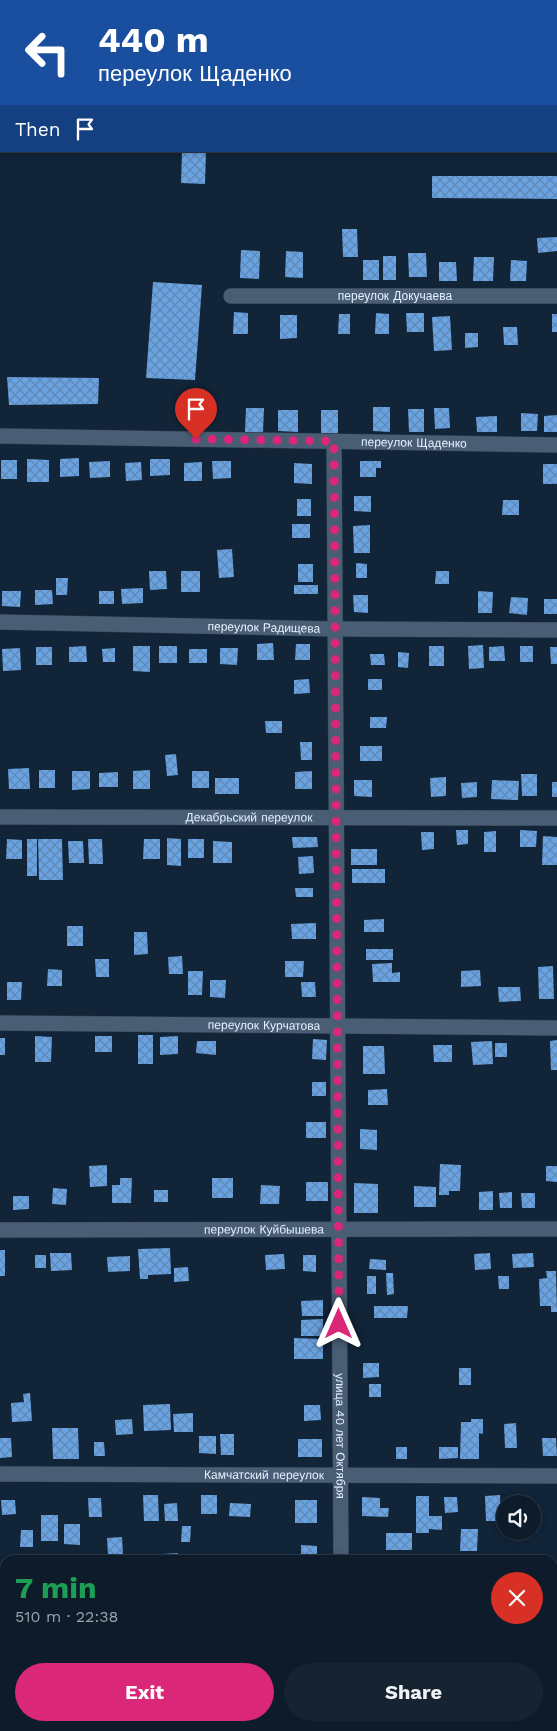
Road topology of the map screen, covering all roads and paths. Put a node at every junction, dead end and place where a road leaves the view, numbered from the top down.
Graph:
1 (231, 296) dead end
2 (557, 296) edge
3 (0, 436) edge
4 (334, 441) junction
5 (557, 445) edge
6 (0, 622) edge
7 (335, 629) junction
8 (557, 630) edge
9 (0, 817) edge
10 (336, 818) junction
11 (557, 818) edge
12 (0, 1023) edge
13 (337, 1027) junction
14 (557, 1028) edge
15 (557, 1228) edge
16 (338, 1229) junction
17 (0, 1230) edge
18 (0, 1474) edge
19 (557, 1476) edge
20 (340, 1477) junction
21 (341, 1555) edge

1 - 2 street, переулок Докучаева
3 - 4 street, переулок Щаденко
4 - 5 street, переулок Щаденко
4 - 7 street, улица 40 лет Октября
6 - 7 street, переулок Радищева
7 - 8 street, переулок Радищева
7 - 10 street, улица 40 лет Октября
9 - 10 street, Декабрьский переулок
10 - 11 street, Декабрьский переулок
10 - 13 street, улица 40 лет Октября
12 - 13 street, переулок Курчатова
13 - 14 street, переулок Курчатова
13 - 16 street, улица 40 лет Октября
15 - 16 street, переулок Куйбышева
16 - 17 street, переулок Куйбышева
16 - 20 street, улица 40 лет Октября
18 - 20 street, Камчатский переулок
19 - 20 street, Камчатский переулок
20 - 21 street, улица 40 лет Октября

